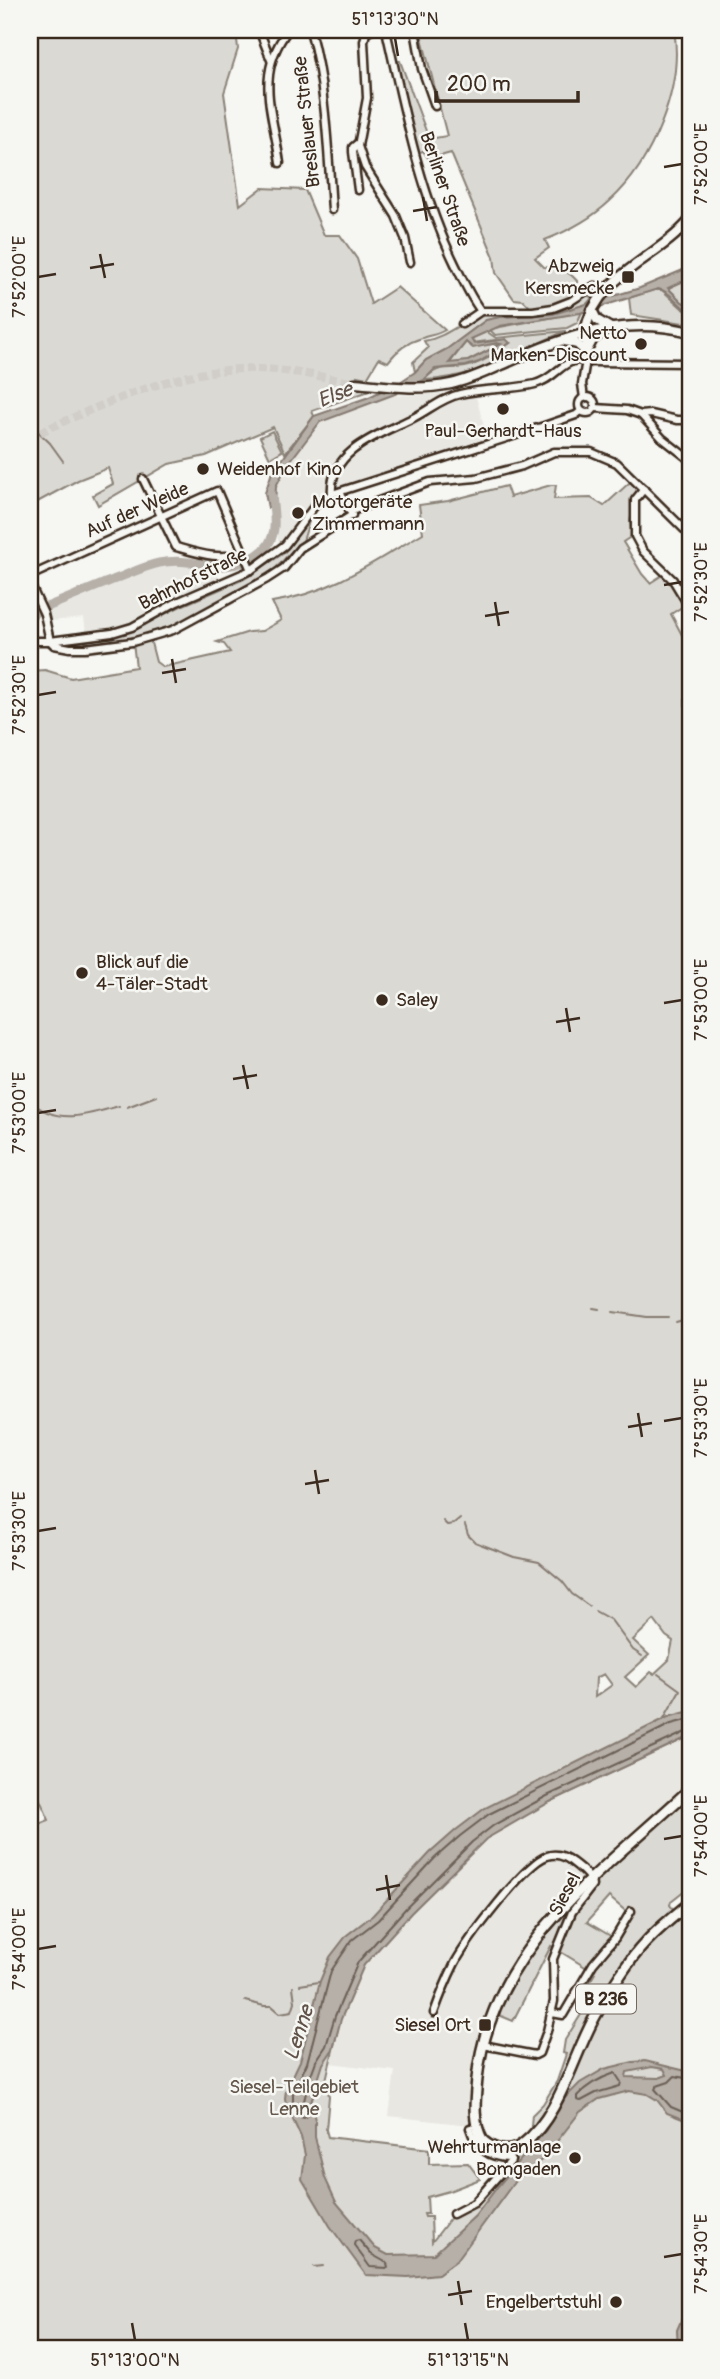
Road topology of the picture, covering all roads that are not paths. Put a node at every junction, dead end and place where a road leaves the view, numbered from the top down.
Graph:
1 (259, 30) edge
2 (288, 30) edge
3 (310, 30) edge
4 (372, 30) edge
5 (386, 30) edge
6 (415, 30) edge
7 (271, 60) junction
8 (435, 106) dead end
9 (358, 143) junction
10 (280, 163) dead end
11 (358, 190) dead end
12 (332, 210) dead end
13 (690, 220) edge
14 (410, 262) dead end
15 (607, 287) junction
16 (481, 311) junction
17 (590, 313) junction
18 (462, 324) dead end
19 (609, 327) junction
20 (585, 332) junction
21 (690, 332) edge
22 (562, 340) junction
23 (586, 356) junction
24 (690, 363) edge
25 (355, 383) tunnel mouth
26 (584, 398) junction
27 (595, 408) junction
28 (581, 411) junction
29 (641, 415) junction
30 (690, 420) edge
31 (690, 460) edge
32 (143, 479) dead end
33 (644, 489) junction
34 (340, 492) junction
35 (332, 494) junction
36 (352, 511) junction
37 (161, 517) junction
38 (690, 535) edge
39 (244, 553) junction
40 (250, 567) junction
41 (30, 576) edge
42 (30, 584) edge
43 (690, 608) edge
44 (30, 641) edge
45 (50, 641) junction
46 (690, 1788) edge
47 (590, 1879) junction
48 (690, 1903) edge
49 (631, 1912) dead end
50 (434, 2013) dead end
51 (552, 2013) junction
52 (483, 2045) junction
53 (470, 2128) dead end
54 (453, 2214) dead end

1 - 7 street
2 - 7 street
3 - 12 street, Breslauer Straße
4 - 9 street
5 - 16 street, Berliner Straße
6 - 8 street
7 - 10 street
9 - 11 street
9 - 14 street
13 - 15 main road
15 - 16 street
15 - 17 main road
16 - 18 street
17 - 19 main road
17 - 20 main road
19 - 20 main road
19 - 21 main road
19 - 23 main road
20 - 22 main road
20 - 23 street
22 - 23 main road
22 - 25 main road
23 - 24 street
23 - 26 street
23 - 35 street
26 - 27 street
26 - 28 street
27 - 28 street
27 - 29 street
28 - 34 street, Bahnhofstraße
29 - 30 street
29 - 31 street
32 - 37 street
33 - 36 street
33 - 38 street
33 - 43 street
34 - 35 street, Bahnhofstraße
34 - 36 street
35 - 40 street, Bahnhofstraße
36 - 45 street
37 - 39 street
37 - 39 street, Auf der Weide
37 - 41 street, Auf der Weide
39 - 40 street, Auf der Weide
40 - 45 street, Bahnhofstraße
42 - 45 street
44 - 45 street, Bahnhofstraße
46 - 47 main road, Siesel
47 - 50 street
47 - 51 street, Siesel
47 - 52 main road
48 - 52 main road, B 236
49 - 51 street
51 - 52 street, Siesel
53 - 54 street

